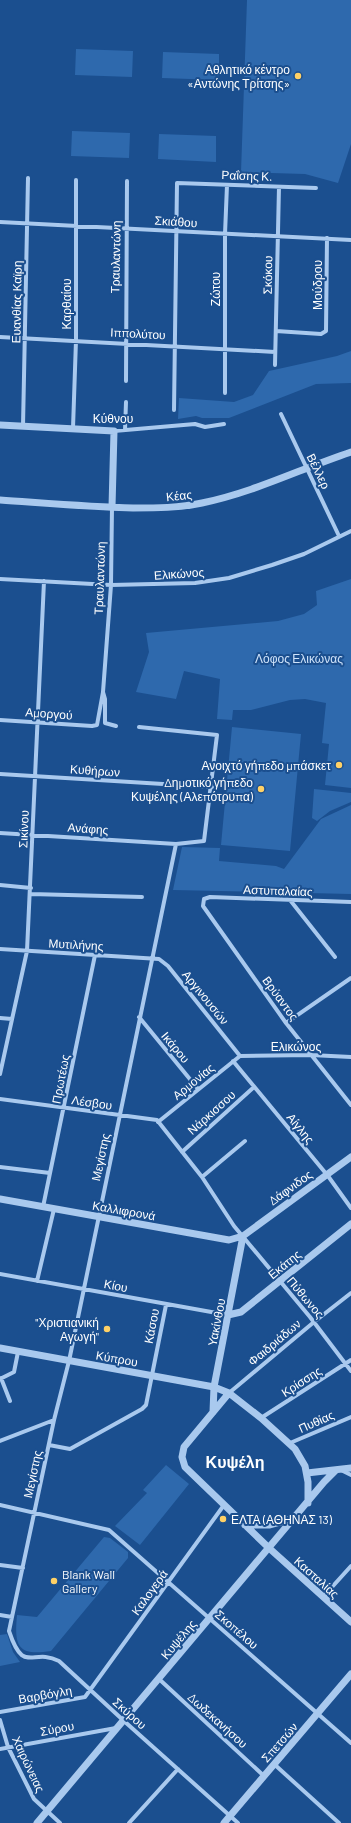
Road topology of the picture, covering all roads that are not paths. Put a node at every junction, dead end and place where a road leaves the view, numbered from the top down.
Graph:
1 (28, 178) dead end
2 (76, 180) dead end
3 (127, 181) dead end
4 (227, 185) junction
5 (279, 186) junction
6 (316, 188) dead end
7 (0, 222) edge
8 (27, 223) junction
9 (76, 226) junction
10 (127, 228) junction
11 (176, 232) junction
12 (225, 234) junction
13 (278, 235) junction
14 (328, 238) junction
15 (351, 240) edge
16 (276, 331) junction
17 (0, 337) edge
18 (26, 338) junction
19 (76, 340) junction
20 (126, 343) junction
21 (175, 345) junction
22 (225, 348) junction
23 (275, 352) junction
24 (274, 365) dead end
25 (126, 382) dead end
26 (225, 393) dead end
27 (126, 402) dead end
28 (174, 410) dead end
29 (281, 414) dead end
30 (0, 424) edge
31 (224, 424) dead end
32 (23, 426) junction
33 (73, 428) junction
34 (114, 430) junction
35 (125, 430) junction
36 (351, 452) edge
37 (306, 470) junction
38 (0, 500) edge
39 (112, 507) junction
40 (351, 531) edge
41 (339, 536) junction
42 (0, 579) edge
43 (44, 581) junction
44 (111, 586) junction
45 (102, 692) junction
46 (0, 720) edge
47 (37, 723) junction
48 (97, 725) joint
49 (116, 726) dead end
50 (139, 728) dead end
51 (0, 774) edge
52 (35, 776) junction
53 (212, 787) junction
54 (0, 833) edge
55 (33, 835) junction
56 (176, 844) junction
57 (0, 885) edge
58 (31, 888) junction
59 (30, 894) junction
60 (142, 897) dead end
61 (204, 899) joint
62 (290, 900) junction
63 (351, 902) edge
64 (0, 949) edge
65 (27, 951) junction
66 (95, 955) junction
67 (151, 957) junction
68 (335, 957) dead end
69 (351, 978) edge
70 (139, 1017) junction
71 (0, 1018) edge
72 (12, 1019) junction
73 (286, 1023) junction
74 (311, 1055) junction
75 (240, 1056) junction
76 (351, 1057) edge
77 (233, 1061) junction
78 (0, 1074) edge
79 (254, 1087) junction
80 (198, 1089) junction
81 (0, 1099) edge
82 (351, 1105) edge
83 (64, 1108) junction
84 (118, 1116) junction
85 (158, 1121) junction
86 (245, 1141) dead end
87 (182, 1152) junction
88 (351, 1157) edge
89 (0, 1167) edge
90 (50, 1173) junction
91 (326, 1174) junction
92 (202, 1177) junction
93 (0, 1199) edge
94 (43, 1207) junction
95 (351, 1208) edge
96 (54, 1209) junction
97 (98, 1217) junction
98 (351, 1224) edge
99 (243, 1236) junction
100 (0, 1274) edge
101 (38, 1281) junction
102 (280, 1281) junction
103 (84, 1289) junction
104 (351, 1293) edge
105 (166, 1305) junction
106 (228, 1315) junction
107 (314, 1322) junction
108 (0, 1348) edge
109 (18, 1352) junction
110 (351, 1360) edge
111 (69, 1361) junction
112 (346, 1364) junction
113 (351, 1372) edge
114 (152, 1376) junction
115 (1, 1379) edge
116 (214, 1387) junction
117 (229, 1393) junction
118 (10, 1401) dead end
119 (213, 1412) junction
120 (351, 1416) edge
121 (261, 1418) junction
122 (54, 1420) junction
123 (0, 1441) edge
124 (290, 1444) junction
125 (49, 1445) junction
126 (351, 1468) edge
127 (337, 1470) junction
128 (306, 1473) junction
129 (351, 1475) edge
130 (308, 1503) junction
131 (0, 1505) edge
132 (224, 1505) junction
133 (34, 1513) junction
134 (295, 1518) junction
135 (245, 1525) junction
136 (269, 1548) junction
137 (0, 1565) edge
138 (351, 1566) edge
139 (23, 1568) junction
140 (168, 1582) junction
141 (323, 1597) junction
142 (0, 1614) edge
143 (12, 1617) junction
144 (210, 1619) junction
145 (351, 1622) edge
146 (9, 1631) joint
147 (351, 1674) edge
148 (159, 1679) junction
149 (90, 1690) junction
150 (0, 1712) edge
151 (317, 1714) junction
152 (0, 1720) edge
153 (124, 1721) junction
154 (118, 1728) junction
155 (351, 1743) edge
156 (8, 1747) junction
157 (0, 1749) edge
158 (274, 1764) junction
159 (178, 1769) junction
160 (264, 1776) junction
161 (47, 1812) junction
162 (230, 1816) junction
163 (37, 1823) edge
164 (60, 1823) edge
165 (129, 1823) edge
166 (224, 1823) edge
167 (238, 1823) edge
168 (339, 1823) edge

1 - 8 street, Ευανθίας Καϊρη
2 - 9 street, Καρθαίου
3 - 10 street, Τραυλαντώνη
4 - 5 street, Ραΐσης Κ.
4 - 11 street, Ραΐσης Κ.
4 - 12 street, Ζώτου
5 - 6 street, Ραΐσης Κ.
5 - 13 street, Σκόκου
7 - 8 street, Σκιάθου
8 - 9 street, Σκιάθου
8 - 18 street, Ευανθίας Καϊρη
9 - 10 street, Σκιάθου
9 - 19 street, Καρθαίου
10 - 11 street, Σκιάθου
10 - 20 street, Τραυλαντώνη
11 - 12 street, Σκιάθου
11 - 21 street
12 - 13 street, Σκιάθου
12 - 22 street, Ζώτου
13 - 14 street, Σκιάθου
13 - 16 street, Σκόκου
14 - 15 street, Σκιάθου
14 - 16 street, Μούδρου
16 - 23 street, Σκόκου
17 - 18 street, Ιππολύτου
18 - 19 street, Ιππολύτου
18 - 32 street, Ευανθίας Καϊρη
19 - 20 street, Ιππολύτου
19 - 33 street, Καρθαίου
20 - 21 street, Ιππολύτου
20 - 25 street, Τραυλαντώνη
21 - 22 street, Ιππολύτου
21 - 28 street
22 - 23 street, Ιππολύτου
22 - 26 street, Ζώτου
23 - 24 street, Σκόκου
27 - 35 street
29 - 37 street, Βέλλερ
30 - 32 street, Κύθνου
31 - 35 street, Κύθνου
32 - 33 street, Κύθνου
33 - 34 street, Κύθνου
34 - 35 street, Κύθνου
34 - 39 street, Τραυλαντώνη
36 - 37 street, Κέας
37 - 39 street, Κέας
37 - 41 street, Βέλλερ
38 - 39 street, Κέας
39 - 44 street, Τραυλαντώνη
40 - 41 street, Ελικώνος
41 - 44 street, Ελικώνος
42 - 43 street, Ελικώνος
43 - 44 street, Ελικώνος
43 - 47 street, Σικίνου
44 - 45 street, Τραυλαντώνη
45 - 48 street, Τραυλαντώνη
45 - 49 street
46 - 47 street, Αμοργού
47 - 48 street, Αμοργού
47 - 52 street, Σικίνου
50 - 53 street
51 - 52 street, Κυθήρων
52 - 53 street, Κυθήρων
52 - 55 street, Σικίνου
53 - 56 street
54 - 55 street, Ανάφης
55 - 56 street, Ανάφης
55 - 58 street, Σικίνου
56 - 67 street, Μεγίστης
57 - 58 street
58 - 59 street, Σικίνου
59 - 60 street
59 - 65 street, Σικίνου
61 - 62 street, Αστυπαλαίας
61 - 73 street, Βρύαντος
62 - 63 street, Αστυπαλαίας
62 - 68 street
64 - 65 street, Μυτιλήνης
65 - 66 street, Μυτιλήνης
65 - 72 street, Σικίνου
66 - 67 street, Μυτιλήνης
66 - 83 street, Πρωτέως
67 - 70 street, Μεγίστης
67 - 75 street, Αργινουσών
69 - 73 street
70 - 80 street, Ικάρου
70 - 84 street, Μεγίστης
71 - 72 street
72 - 78 street, Σικίνου
73 - 74 street, Βρύαντος
74 - 75 street, Ελικώνος
74 - 76 street, Ελικώνος
74 - 82 street, Βρύαντος
75 - 77 street, Αρμονίας
77 - 79 street, Αίγλης
77 - 80 street, Αρμονίας
79 - 87 street, Νάρκισσου
79 - 91 street, Αίγλης
80 - 85 street, Αρμονίας
81 - 83 street, Λέσβου
83 - 84 street, Λέσβου
83 - 90 street, Πρωτέως
84 - 85 street, Λέσβου
84 - 97 street, Μεγίστης
85 - 87 street, Πύθωνος
86 - 92 street
87 - 92 street, Πύθωνος
88 - 91 street, Δάφνιδος
89 - 90 street
90 - 94 street, Πρωτέως
91 - 95 street, Αίγλης
91 - 99 street, Δάφνιδος
92 - 99 street, Πύθωνος
93 - 94 street, Καλλιφρονά
94 - 96 street, Καλλιφρονά
96 - 97 street, Καλλιφρονά
96 - 101 street
97 - 99 street, Καλλιφρονά
97 - 103 street, Μεγίστης
98 - 102 street, Εκάτης
99 - 102 street, Πύθωνος
99 - 106 street, Υακίνθου
100 - 101 street, Κίου
101 - 103 street, Κίου
102 - 106 street, Εκάτης
102 - 107 street, Πύθωνος
103 - 105 street, Κίου
103 - 111 street, Μεγίστης
104 - 107 street, Φαιδριάδων
105 - 106 street, Κίου
105 - 114 street, Κάσου
106 - 116 street, Υακίνθου
107 - 112 street, Πύθωνος
107 - 117 street, Φαιδριάδων
108 - 109 street, Κύπρου
109 - 111 street, Κύπρου
109 - 115 street
110 - 112 street, Κρίσσης
111 - 114 street, Κύπρου
111 - 122 street, Μεγίστης
112 - 113 street, Πύθωνος
112 - 121 street, Κρίσσης
114 - 116 street, Κύπρου
114 - 125 street, Κάσου
115 - 118 street
116 - 117 street, Κύπρου
116 - 119 street, Υακίνθου
117 - 119 street
117 - 121 street
119 - 132 street
120 - 124 street, Πυθίας
121 - 124 street
122 - 123 street
122 - 125 street, Μεγίστης
124 - 128 street
125 - 133 street, Μεγίστης
126 - 127 street
127 - 128 street
127 - 129 street
127 - 130 street, Κυψέλης
128 - 130 street
130 - 134 street, Κυψέλης
131 - 133 street
132 - 135 street
132 - 140 street, Καλογερά
133 - 139 street, Μεγίστης
133 - 140 street, Σκοπέλου
134 - 135 street
134 - 136 street, Κυψέλης
135 - 136 street, Κασταλίας
136 - 141 street, Κασταλίας
136 - 144 street, Κυψέλης
137 - 139 street
138 - 141 street
139 - 143 street, Μεγίστης
140 - 144 street, Σκοπέλου
140 - 149 street, Καλογερά
141 - 145 street, Κασταλίας
142 - 143 street
143 - 146 street, Μεγίστης
144 - 148 street, Κυψέλης
144 - 151 street, Σκοπέλου
146 - 149 street, Σκύρου
147 - 151 street, Σπετσών
148 - 153 street, Κυψέλης
148 - 160 street, Δωδεκανήσου
149 - 150 street, Βαρβόγλη
149 - 153 street, Σκύρου
151 - 155 street, Σκοπέλου
151 - 158 street, Σπετσών
152 - 156 street, Χαιρώνειας
153 - 154 street, Κυψέλης
153 - 159 street, Σκύρου
154 - 156 street, Σύρου
154 - 161 street, Κυψέλης
156 - 157 street, Σύρου
156 - 161 street, Χαιρώνειας
158 - 160 street, Σπετσών
158 - 168 street
159 - 162 street, Σκύρου
159 - 165 street
160 - 162 street, Σπετσών
161 - 163 street, Κυψέλης
161 - 164 street, Χαιρώνειας
162 - 166 street, Σπετσών
162 - 167 street, Σκύρου

